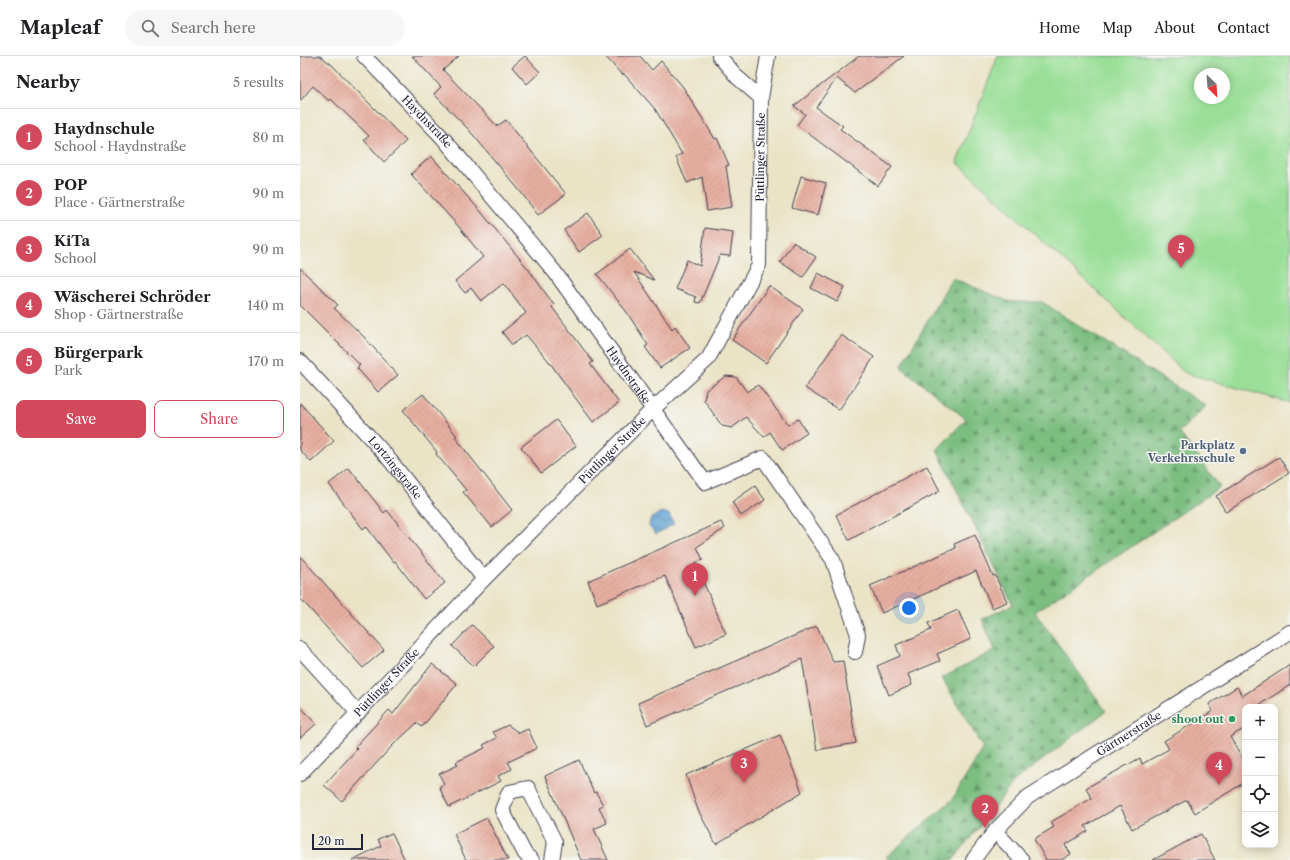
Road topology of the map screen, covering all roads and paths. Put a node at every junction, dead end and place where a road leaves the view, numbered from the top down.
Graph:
1 (364, 56) edge
2 (719, 56) edge
3 (768, 56) edge
4 (760, 98) junction
5 (300, 361) edge
6 (653, 409) junction
7 (484, 579) junction
8 (1290, 632) edge
9 (300, 649) edge
10 (855, 652) dead end
11 (358, 713) junction
12 (300, 774) edge
13 (996, 831) junction
14 (532, 860) edge
15 (552, 860) edge
16 (973, 860) edge
17 (1022, 860) edge

1 - 6 street, Haydnstraße
2 - 4 street
3 - 4 street, Püttlinger Straße
4 - 6 street, Püttlinger Straße
5 - 7 street, Lortzingstraße
6 - 7 street, Püttlinger Straße
6 - 10 street, Haydnstraße
7 - 11 street, Püttlinger Straße
8 - 13 street, Gärtnerstraße
9 - 11 street
11 - 12 street, Püttlinger Straße
13 - 16 street, Gärtnerstraße
13 - 17 street
14 - 15 street

